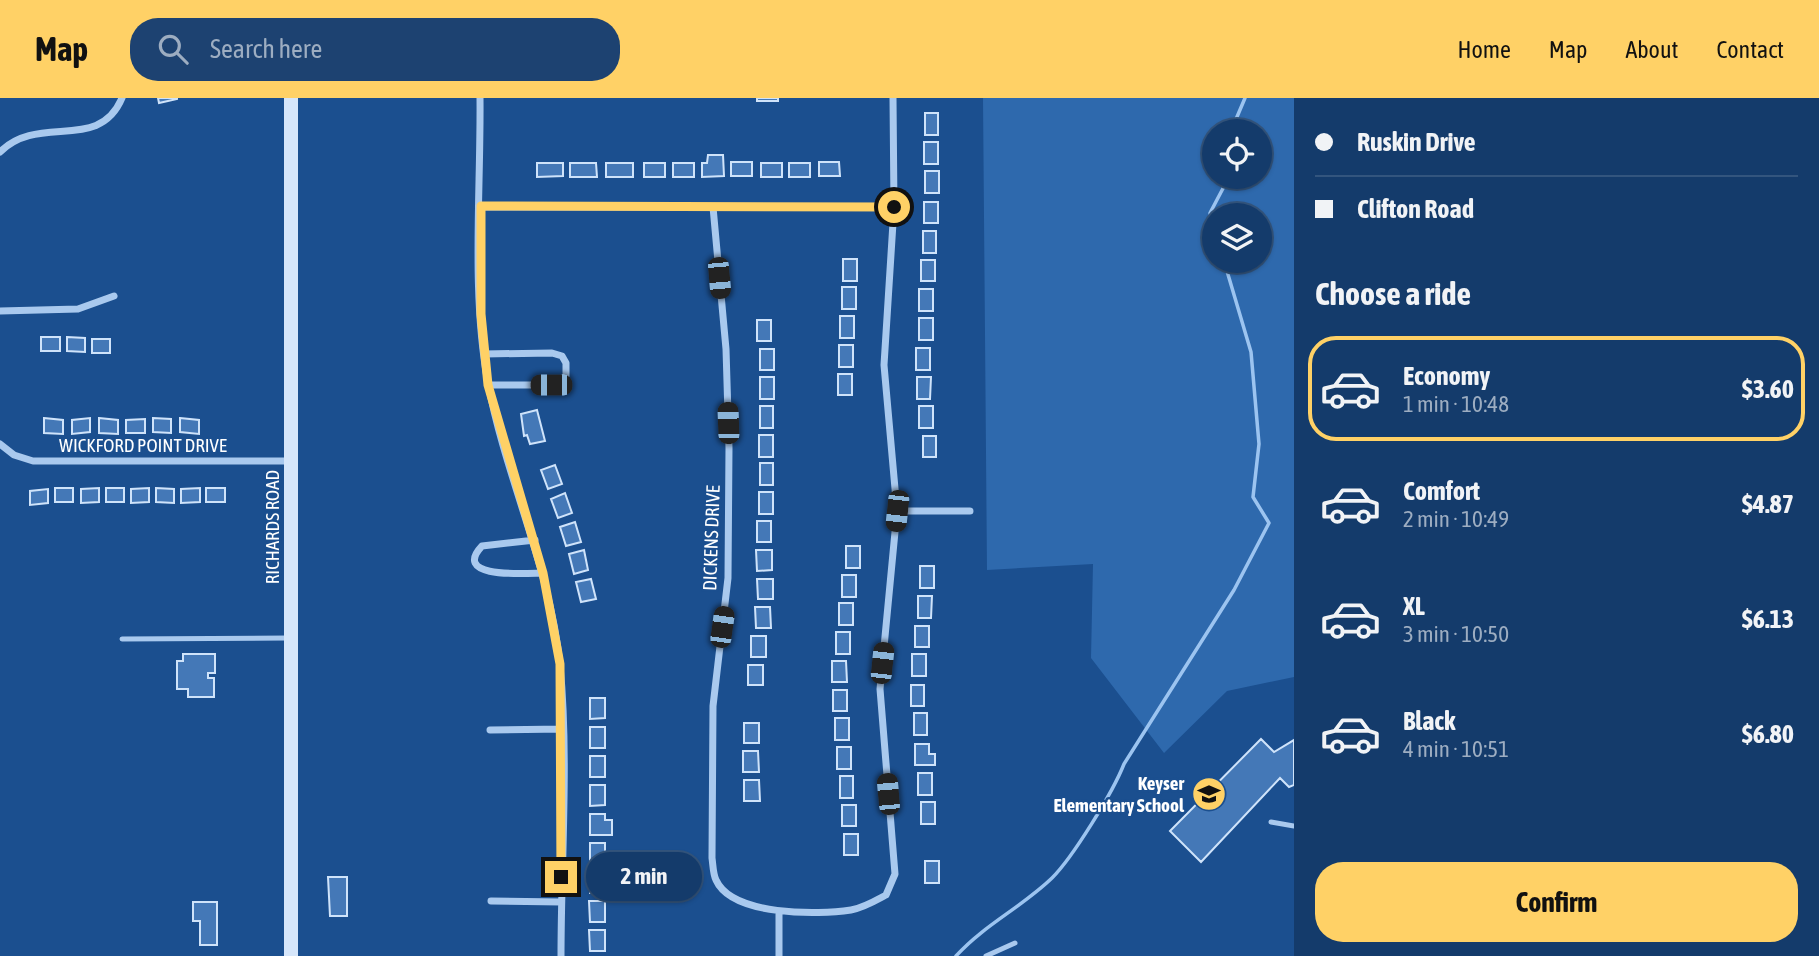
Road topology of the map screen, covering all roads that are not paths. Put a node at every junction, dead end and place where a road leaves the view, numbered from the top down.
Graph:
1 (122, 98) edge
2 (291, 98) edge
3 (480, 98) edge
4 (893, 98) edge
5 (0, 152) edge
6 (481, 206) junction
7 (713, 207) junction
8 (894, 207) junction
9 (114, 296) dead end
10 (0, 311) edge
11 (484, 354) junction
12 (488, 385) junction
13 (0, 443) edge
14 (291, 461) junction
15 (897, 511) junction
16 (970, 511) dead end
17 (535, 540) junction
18 (543, 573) junction
19 (291, 638) junction
20 (122, 639) dead end
21 (562, 729) junction
22 (490, 730) dead end
23 (1271, 822) dead end
24 (1294, 826) edge
25 (491, 901) dead end
26 (561, 902) junction
27 (779, 912) junction
28 (1015, 943) dead end
29 (292, 956) edge
30 (561, 956) edge
31 (779, 956) edge
32 (986, 956) edge

1 - 5 street
2 - 14 street, RICHARDS ROAD
3 - 6 street
4 - 8 street
6 - 7 street
6 - 11 street
7 - 8 street
7 - 27 street, DICKENS DRIVE
8 - 15 street
9 - 10 street
11 - 12 street
11 - 12 street
12 - 17 street
13 - 14 street, WICKFORD POINT DRIVE
14 - 19 street, RICHARDS ROAD
15 - 16 street
15 - 27 street, DICKENS DRIVE
17 - 18 street
17 - 18 street
18 - 21 street
19 - 20 lane
19 - 29 street, RICHARDS ROAD
21 - 22 street
21 - 26 street
23 - 24 lane
25 - 26 street
26 - 30 street
27 - 31 street
28 - 32 lane

